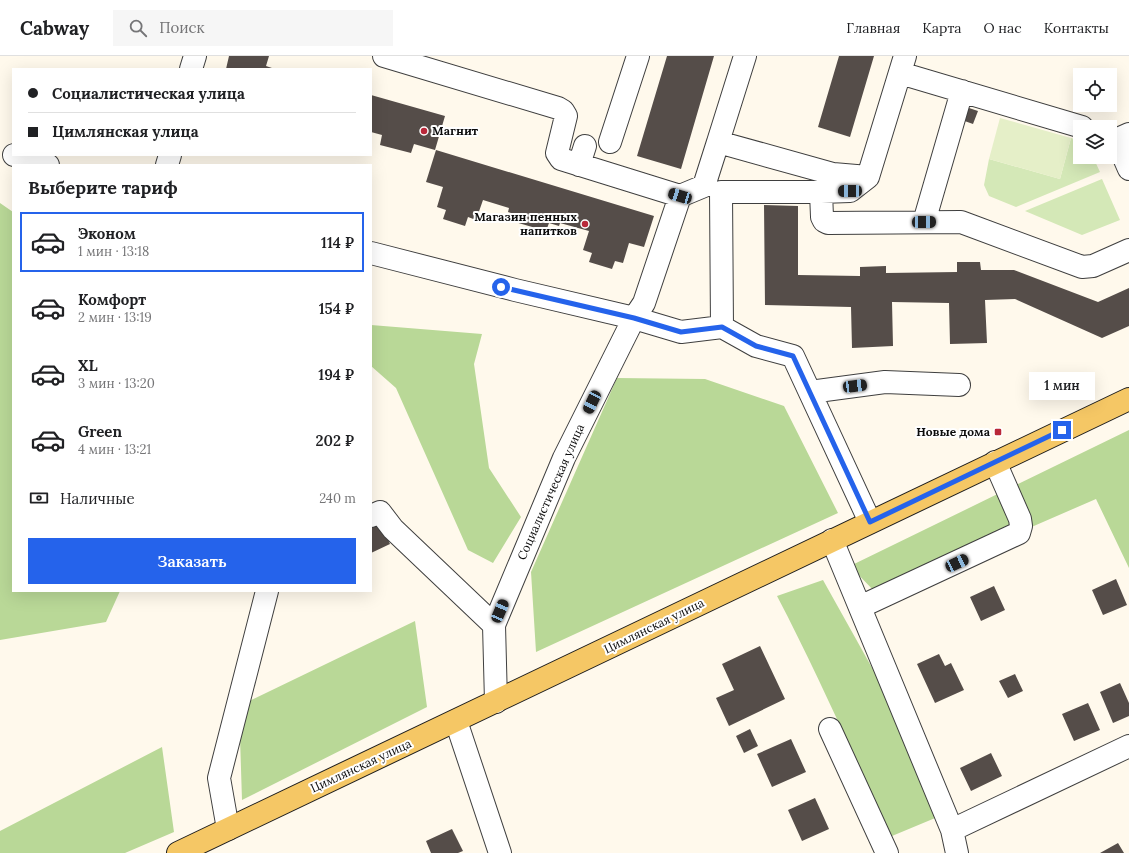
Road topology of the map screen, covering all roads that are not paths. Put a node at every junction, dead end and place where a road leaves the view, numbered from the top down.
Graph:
1 (195, 56) edge
2 (384, 56) edge
3 (638, 56) edge
4 (745, 56) edge
5 (902, 65) edge
6 (191, 68) edge
7 (962, 92) junction
8 (1073, 124) edge
9 (1120, 136) edge
10 (610, 142) dead end
11 (718, 142) junction
12 (0, 151) edge
13 (12, 154) edge
14 (17, 156) edge
15 (45, 164) edge
16 (1129, 169) edge
17 (868, 177) junction
18 (712, 189) junction
19 (821, 192) junction
20 (680, 196) junction
21 (924, 222) junction
22 (1129, 250) edge
23 (372, 253) edge
24 (634, 318) junction
25 (722, 327) junction
26 (959, 385) dead end
27 (810, 392) junction
28 (1129, 399) edge
29 (995, 462) junction
30 (374, 509) edge
31 (870, 522) junction
32 (832, 540) junction
33 (267, 592) edge
34 (860, 607) junction
35 (494, 625) junction
36 (496, 702) junction
37 (456, 722) junction
38 (830, 729) dead end
39 (1129, 746) edge
40 (228, 829) junction
41 (952, 830) junction
42 (178, 853) edge
43 (500, 853) edge
44 (887, 853) edge
45 (957, 853) edge

1 - 6 street
2 - 20 street
3 - 10 street
4 - 11 street
5 - 7 street
5 - 17 street
7 - 8 street
7 - 21 street
9 - 16 street
11 - 17 street
11 - 18 street
12 - 13 street
14 - 15 street
17 - 19 street
18 - 19 street
18 - 20 street
18 - 25 street
19 - 21 street
20 - 24 street, Социалистическая улица
21 - 22 street
23 - 24 street
24 - 25 street
24 - 35 street, Социалистическая улица
25 - 27 street
26 - 27 street
27 - 31 street
28 - 29 main road, Цимлянская улица
29 - 31 main road, Цимлянская улица
29 - 34 street
30 - 35 street
31 - 32 main road, Цимлянская улица
32 - 34 street
32 - 36 main road, Цимлянская улица
33 - 40 street
34 - 41 street
35 - 36 street, Социалистическая улица
36 - 37 main road, Цимлянская улица
37 - 40 main road, Цимлянская улица
37 - 43 street
38 - 44 street
39 - 41 street
40 - 42 main road, Цимлянская улица
41 - 45 street

